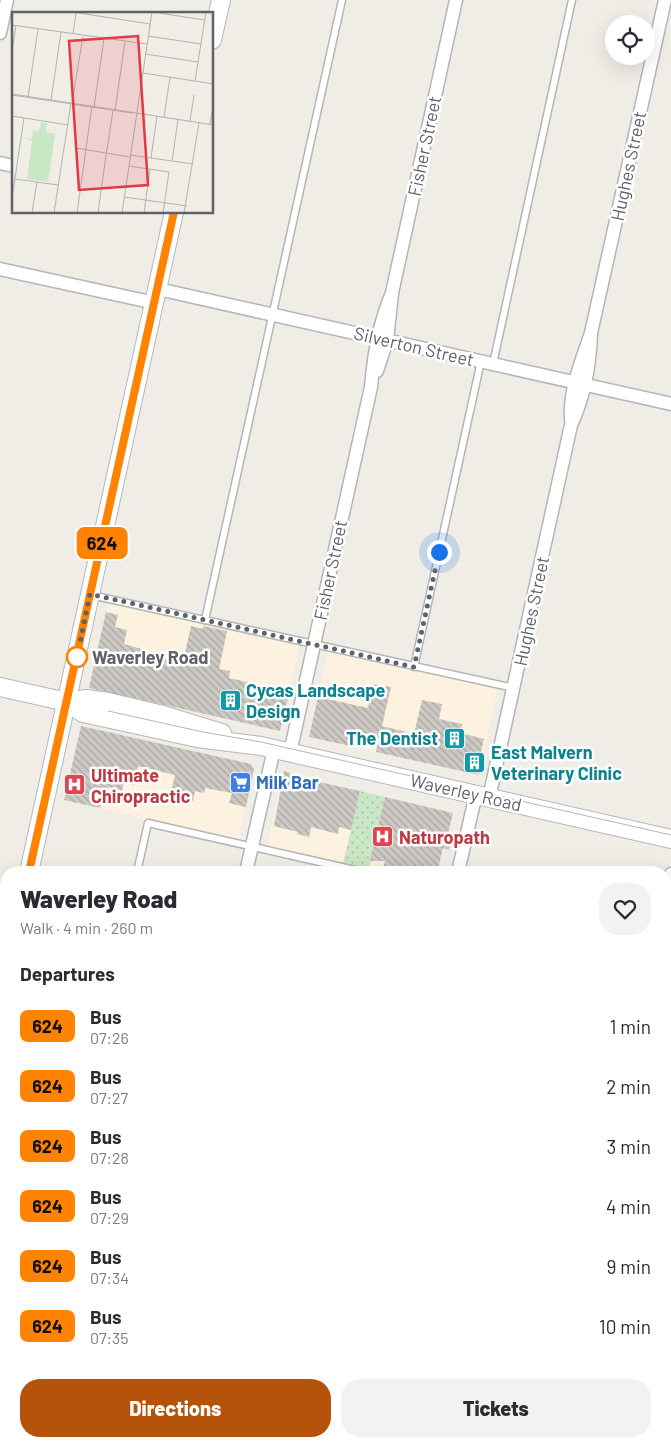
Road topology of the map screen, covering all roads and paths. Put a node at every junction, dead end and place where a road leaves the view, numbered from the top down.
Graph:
1 (7, 0) edge
2 (221, 0) edge
3 (342, 0) edge
4 (456, 0) edge
5 (572, 0) edge
6 (665, 0) edge
7 (214, 31) edge
8 (0, 33) edge
9 (174, 214) edge
10 (0, 268) edge
11 (156, 296) junction
12 (273, 314) junction
13 (382, 339) junction
14 (487, 362) junction
15 (581, 383) junction
16 (671, 404) edge
17 (90, 594) junction
18 (205, 620) junction
19 (314, 644) junction
20 (414, 667) junction
21 (0, 687) edge
22 (514, 688) junction
23 (67, 702) junction
24 (275, 749) junction
25 (483, 796) junction
26 (671, 838) edge
27 (252, 847) junction
28 (30, 866) edge
29 (138, 866) edge
30 (247, 866) edge
31 (337, 866) edge
32 (460, 866) edge

1 - 8 street
2 - 7 street
3 - 12 lane
4 - 13 street, Fisher Street
5 - 14 lane
6 - 15 street, Hughes Street
9 - 11 street
10 - 11 street, Silverton Street
11 - 12 street, Silverton Street
11 - 17 street
12 - 13 street, Silverton Street
12 - 18 lane
13 - 14 street, Silverton Street
13 - 19 street, Fisher Street
14 - 15 street, Silverton Street
14 - 20 lane
15 - 16 street, Silverton Street
15 - 22 street, Hughes Street
17 - 18 lane
17 - 23 street
18 - 19 lane
19 - 20 lane
19 - 24 street, Fisher Street
20 - 22 lane
21 - 23 street, Waverley Road
22 - 25 street, Hughes Street
23 - 24 street, Waverley Road
23 - 28 street
24 - 25 street, Waverley Road
24 - 27 street, Fisher Street
25 - 26 street, Waverley Road
25 - 32 street, Hughes Street
27 - 29 lane
27 - 30 street, Fisher Street
27 - 31 lane

